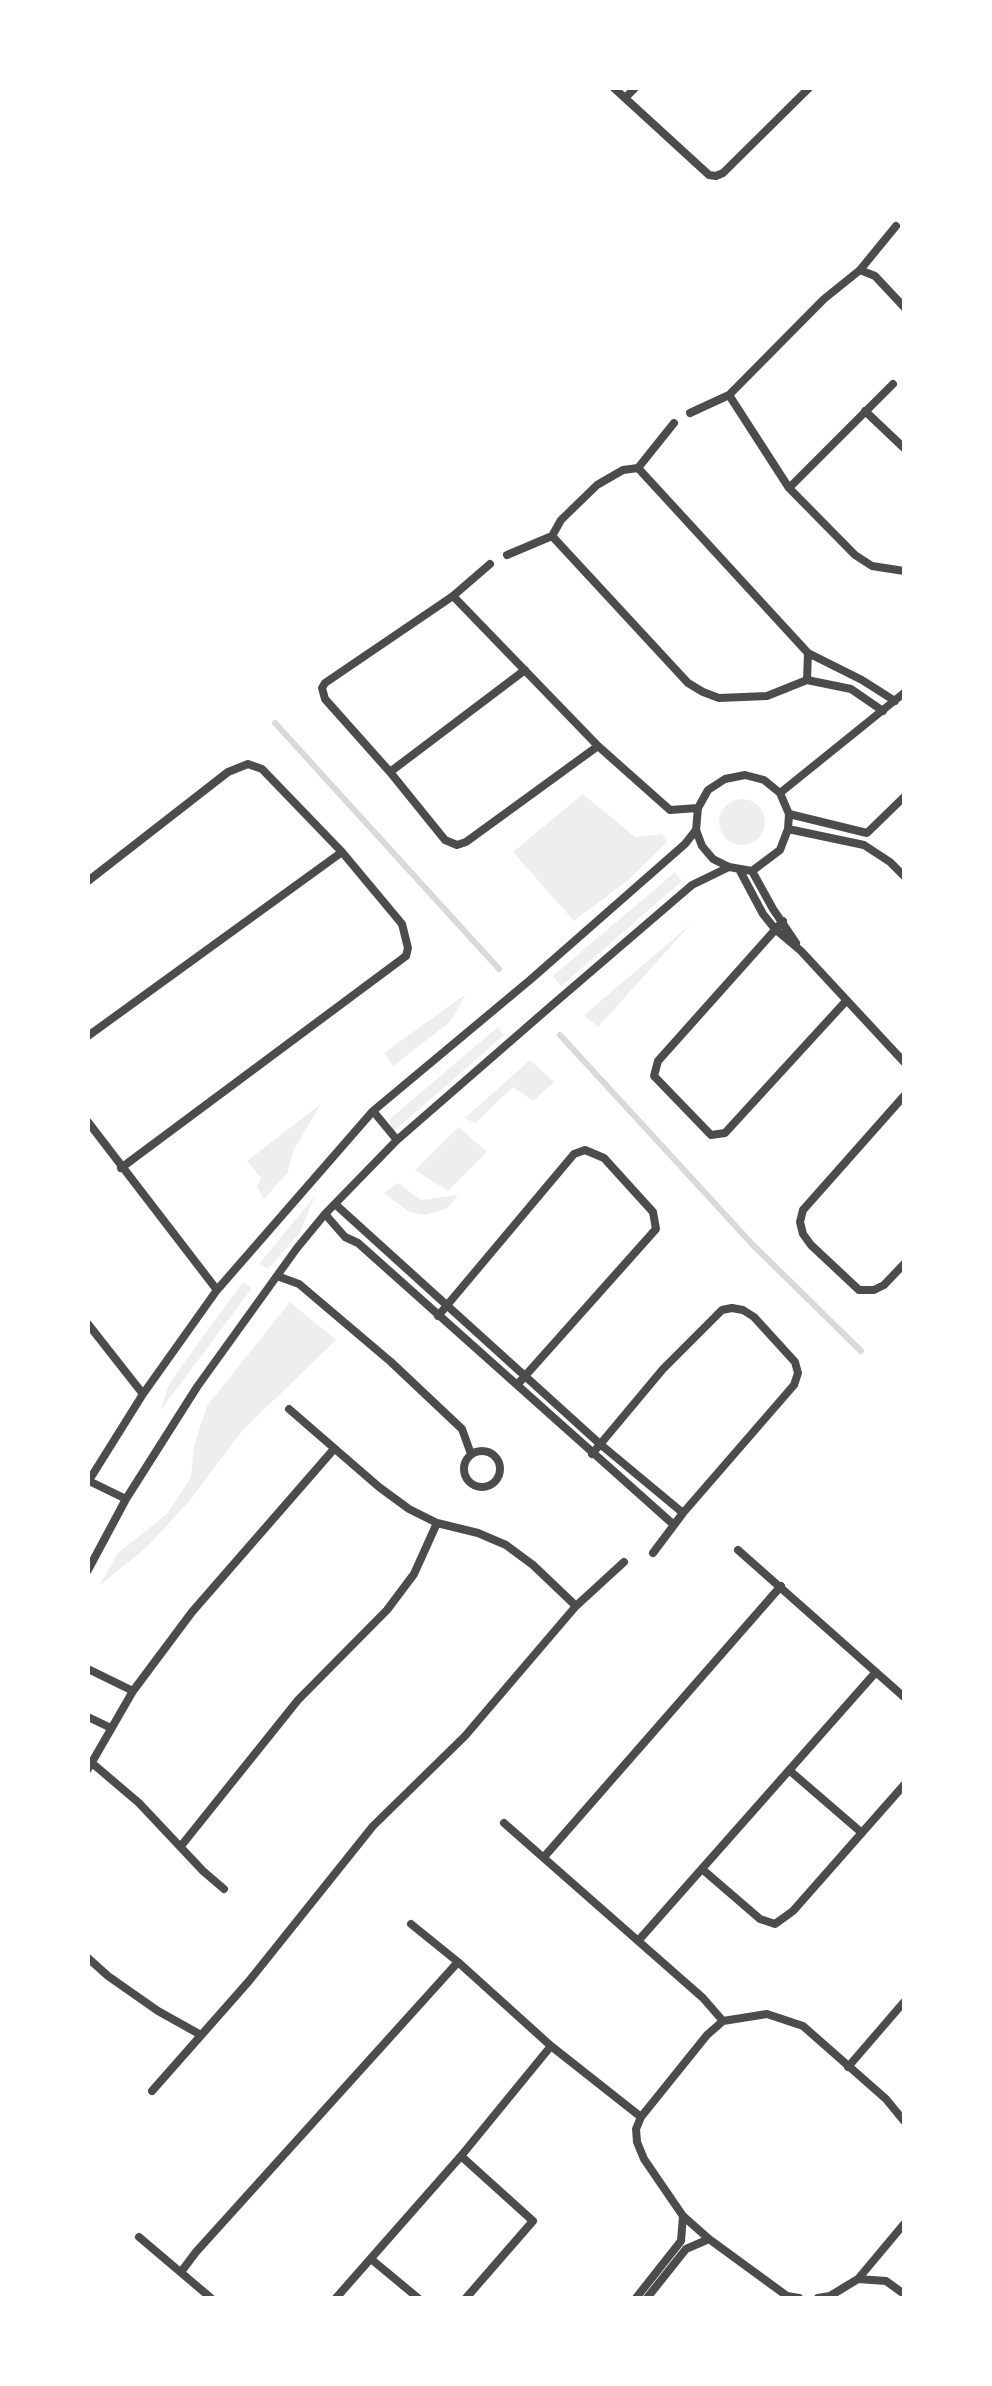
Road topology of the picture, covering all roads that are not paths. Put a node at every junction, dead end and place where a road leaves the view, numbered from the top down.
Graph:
1 (614, 88) edge
2 (635, 88) edge
3 (809, 88) edge
4 (625, 98) junction
5 (896, 226) dead end
6 (860, 270) junction
7 (904, 307) edge
8 (893, 384) dead end
9 (729, 395) junction
10 (865, 411) junction
11 (690, 413) dead end
12 (674, 423) dead end
13 (904, 448) edge
14 (638, 468) junction
15 (789, 488) junction
16 (552, 536) junction
17 (507, 555) dead end
18 (490, 564) dead end
19 (904, 571) edge
20 (453, 596) junction
21 (808, 653) junction
22 (525, 670) junction
23 (807, 680) junction
24 (904, 693) edge
25 (895, 701) junction
26 (883, 711) junction
27 (598, 746) junction
28 (390, 772) junction
29 (780, 793) junction
30 (904, 797) edge
31 (698, 808) junction
32 (789, 814) junction
33 (788, 829) junction
34 (696, 830) junction
35 (867, 833) junction
36 (864, 845) junction
37 (342, 852) junction
38 (729, 867) junction
39 (739, 869) junction
40 (752, 871) junction
41 (904, 876) edge
42 (88, 881) edge
43 (783, 921) junction
44 (775, 929) junction
45 (801, 951) junction
46 (846, 1001) junction
47 (88, 1036) edge
48 (904, 1062) edge
49 (904, 1096) edge
50 (373, 1111) junction
51 (88, 1122) edge
52 (397, 1140) junction
53 (121, 1168) junction
54 (335, 1204) junction
55 (325, 1214) junction
56 (904, 1264) edge
57 (277, 1276) junction
58 (217, 1290) junction
59 (447, 1307) junction
60 (438, 1316) junction
61 (88, 1324) edge
62 (526, 1376) junction
63 (517, 1385) junction
64 (143, 1394) junction
65 (289, 1409) dead end
66 (600, 1444) junction
67 (334, 1449) junction
68 (471, 1454) junction
69 (592, 1454) junction
70 (88, 1482) edge
71 (126, 1499) junction
72 (683, 1513) junction
73 (437, 1523) junction
74 (674, 1525) junction
75 (738, 1550) dead end
76 (653, 1553) dead end
77 (624, 1562) dead end
78 (88, 1570) edge
79 (781, 1586) junction
80 (576, 1606) junction
81 (88, 1669) edge
82 (876, 1672) junction
83 (133, 1691) junction
84 (904, 1697) edge
85 (88, 1717) edge
86 (111, 1728) junction
87 (90, 1766) edge
88 (789, 1770) junction
89 (904, 1785) edge
90 (504, 1823) dead end
91 (862, 1833) junction
92 (181, 1846) junction
93 (544, 1857) junction
94 (702, 1869) junction
95 (224, 1889) dead end
96 (411, 1924) dead end
97 (638, 1941) junction
98 (88, 1958) edge
99 (458, 1962) junction
100 (904, 2002) edge
101 (723, 2021) junction
102 (201, 2035) junction
103 (551, 2046) junction
104 (848, 2067) junction
105 (152, 2091) dead end
106 (641, 2117) junction
107 (904, 2121) edge
108 (461, 2156) junction
109 (683, 2216) junction
110 (904, 2224) edge
111 (139, 2237) dead end
112 (709, 2239) junction
113 (371, 2259) junction
114 (181, 2272) junction
115 (858, 2279) junction
116 (904, 2294) edge
117 (642, 2297) edge
118 (211, 2298) edge
119 (336, 2298) edge
120 (418, 2298) edge
121 (466, 2298) edge
122 (799, 2298) edge
123 (818, 2298) edge

1 - 4 street
2 - 4 street
3 - 4 street
5 - 6 street
6 - 7 street
6 - 9 street
8 - 10 street
9 - 11 street
9 - 15 street
10 - 13 street
10 - 15 street
12 - 14 street
14 - 16 street
14 - 21 street
15 - 19 street
16 - 17 street
16 - 23 street
18 - 20 street
20 - 22 street
20 - 28 street
21 - 23 street
21 - 25 street
22 - 27 street
22 - 28 street
23 - 26 street
24 - 25 street
25 - 26 street
26 - 29 street
27 - 28 street
27 - 31 street
29 - 31 street
29 - 32 street
30 - 35 street
31 - 34 street
32 - 33 street
32 - 35 street
33 - 36 street
33 - 40 street
34 - 38 street
34 - 50 street
35 - 36 street
36 - 41 street
37 - 42 street
37 - 47 street
37 - 53 street
38 - 39 street
38 - 52 street
39 - 40 street
39 - 44 street
40 - 43 street
43 - 44 street
43 - 45 street
44 - 45 street
44 - 46 street
45 - 46 street
46 - 48 street
49 - 56 street
50 - 52 street
50 - 58 street
51 - 53 street
52 - 54 street
53 - 58 street
54 - 55 street
54 - 59 street
55 - 57 street
55 - 60 street
57 - 68 street
57 - 71 street
58 - 64 street
59 - 60 street
59 - 62 street
59 - 62 street
60 - 63 street
61 - 64 street
62 - 63 street
62 - 66 street
63 - 69 street
64 - 70 street
65 - 67 street
66 - 69 street
66 - 72 street
66 - 72 street
67 - 73 street
67 - 83 street
68 - 68 street
69 - 74 street
70 - 71 street
71 - 78 street
72 - 74 street
73 - 80 street
73 - 92 street
74 - 76 street
75 - 79 street
77 - 80 street
79 - 82 street
79 - 93 street
80 - 102 street
81 - 83 street
82 - 84 street
82 - 88 street
83 - 86 street
85 - 86 street
86 - 87 street
87 - 92 street
88 - 91 street
88 - 94 street
89 - 91 street
90 - 93 street
91 - 94 street
92 - 95 street
93 - 97 street
94 - 97 street
96 - 99 street
97 - 101 street
98 - 102 street
99 - 103 street
99 - 114 street
100 - 104 street
101 - 104 street
101 - 106 street
102 - 105 street
103 - 106 street
103 - 108 street
104 - 107 street
106 - 109 street
108 - 113 street
108 - 121 street
109 - 112 street
109 - 117 street
110 - 115 street
111 - 114 street
112 - 117 street
112 - 122 street
113 - 119 street
113 - 120 street
114 - 118 street
115 - 116 street
115 - 123 street

